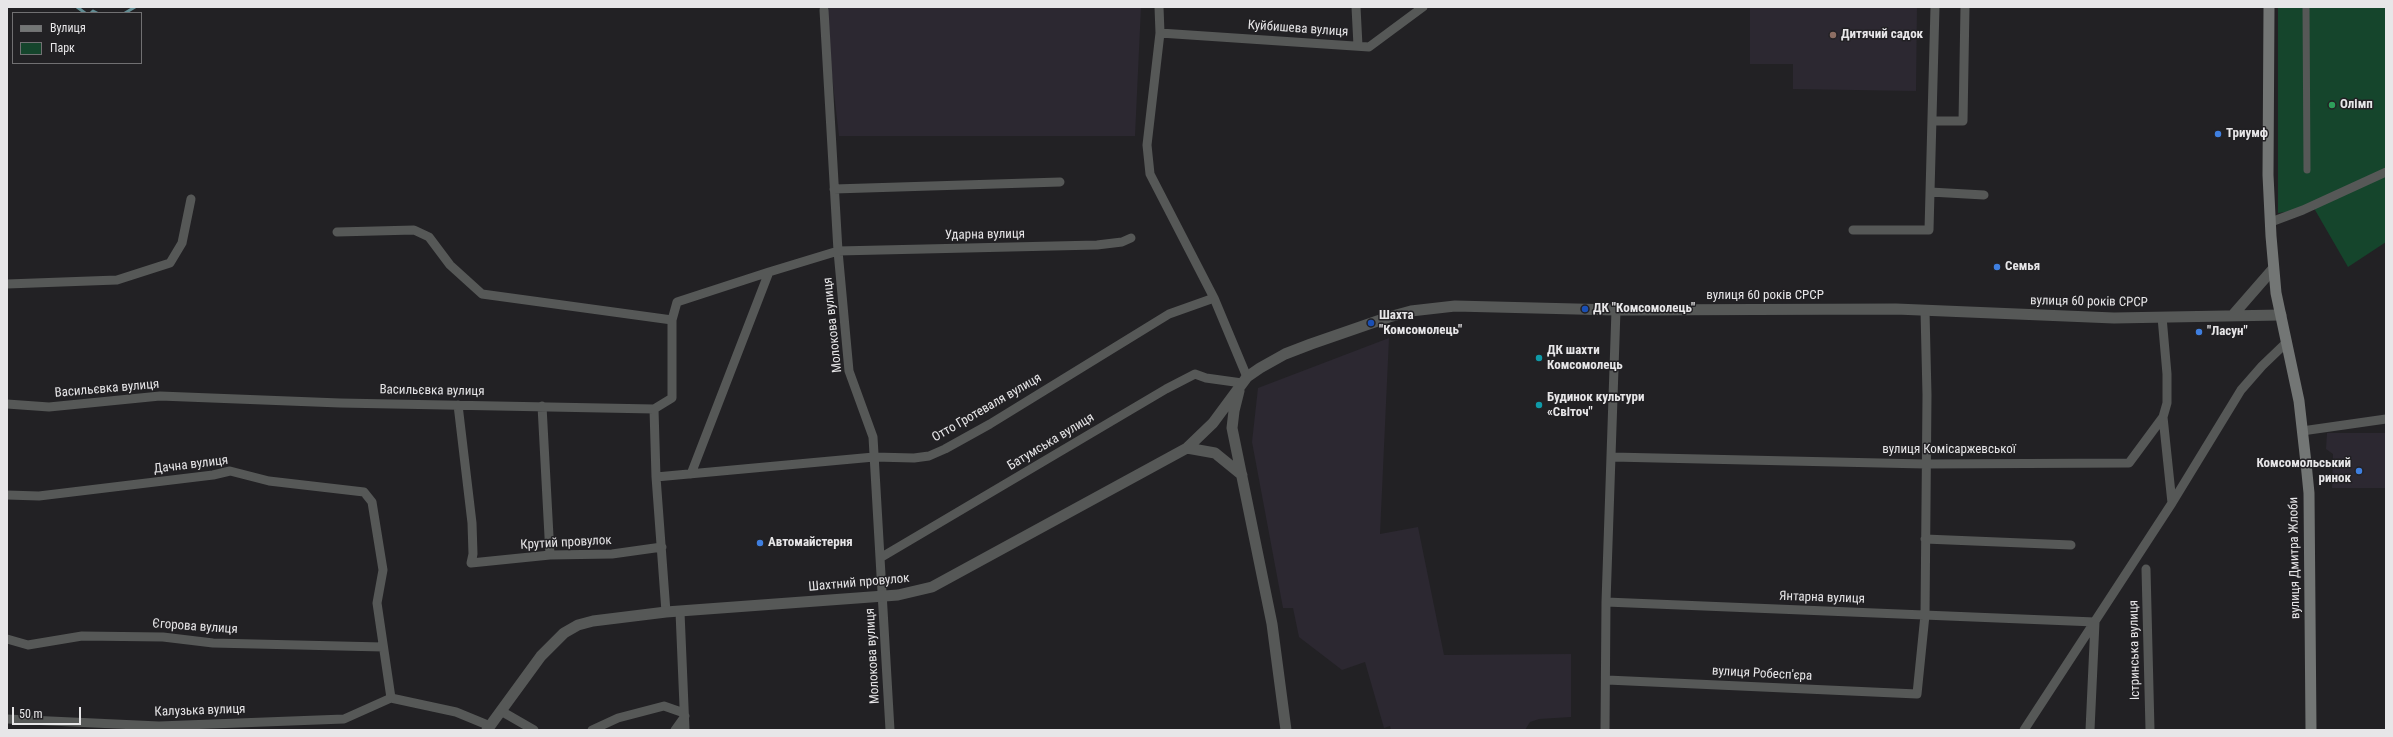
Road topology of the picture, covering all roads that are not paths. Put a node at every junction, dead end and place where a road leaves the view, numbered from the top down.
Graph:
1 (1159, 7) edge
2 (1356, 7) edge
3 (1423, 7) edge
4 (1936, 7) edge
5 (1965, 7) edge
6 (2269, 7) edge
7 (2306, 7) edge
8 (824, 10) dead end
9 (1160, 33) junction
10 (1358, 46) junction
11 (1932, 121) junction
12 (2307, 170) dead end
13 (2386, 172) edge
14 (1060, 182) dead end
15 (834, 188) junction
16 (1930, 192) junction
17 (1984, 195) dead end
18 (191, 199) dead end
19 (2271, 222) junction
20 (1852, 230) dead end
21 (337, 232) dead end
22 (1132, 238) dead end
23 (838, 251) junction
24 (2273, 269) junction
25 (769, 272) junction
26 (7, 284) edge
27 (1214, 298) junction
28 (1616, 310) junction
29 (1925, 311) junction
30 (2281, 315) junction
31 (2232, 316) junction
32 (2162, 317) junction
33 (672, 320) junction
34 (2287, 342) junction
35 (1244, 380) junction
36 (7, 404) edge
37 (458, 405) junction
38 (542, 406) junction
39 (654, 409) junction
40 (2163, 417) junction
41 (2386, 419) edge
42 (2302, 432) junction
43 (1187, 448) junction
44 (1612, 456) junction
45 (874, 457) junction
46 (1925, 464) junction
47 (691, 474) junction
48 (1242, 474) junction
49 (656, 477) junction
50 (7, 495) edge
51 (2172, 504) junction
52 (1925, 539) junction
53 (2071, 545) dead end
54 (662, 547) junction
55 (550, 556) junction
56 (880, 558) junction
57 (2146, 569) dead end
58 (882, 597) junction
59 (1606, 602) junction
60 (666, 612) junction
61 (680, 612) junction
62 (1925, 615) junction
63 (2095, 622) junction
64 (7, 639) edge
65 (383, 647) junction
66 (1606, 680) junction
67 (391, 698) junction
68 (501, 711) junction
69 (684, 715) junction
70 (7, 719) edge
71 (489, 728) edge
72 (534, 730) edge
73 (592, 730) edge
74 (675, 730) edge
75 (685, 730) edge
76 (890, 730) edge
77 (1286, 730) edge
78 (1605, 730) edge
79 (2024, 730) edge
80 (2090, 730) edge
81 (2150, 730) edge
82 (2311, 730) edge

1 - 9 street
2 - 10 street
3 - 10 street, Куйбишева вулиця
4 - 11 street
5 - 11 street
6 - 19 main road, вулиця Дмитра Жлоби
7 - 12 street
8 - 15 street, Молокова вулиця
9 - 10 street, Куйбишева вулиця
9 - 27 street
11 - 16 street
13 - 19 street
14 - 15 street
15 - 23 street, Молокова вулиця
16 - 17 street
16 - 20 street
18 - 26 street
19 - 24 main road, вулиця Дмитра Жлоби
21 - 33 street
22 - 23 street, Ударна вулиця
23 - 25 street, Ударна вулиця
23 - 45 street, Молокова вулиця
24 - 30 main road, вулиця Дмитра Жлоби
24 - 31 street
25 - 33 street, Ударна вулиця
25 - 47 street
27 - 35 street
27 - 45 street, Отто Гротеваля вулиця
28 - 29 street, вулиця 60 років СРСР
28 - 35 street, вулиця 60 років СРСР
28 - 44 street
29 - 32 street, вулиця 60 років СРСР
29 - 46 street
30 - 31 street, вулиця 60 років СРСР
30 - 34 main road, вулиця Дмитра Жлоби
31 - 32 street, вулиця 60 років СРСР
32 - 40 street, вулиця Комісаржевської
33 - 39 street
34 - 42 main road, вулиця Дмитра Жлоби
34 - 51 street
35 - 43 street, Шахтний провулок
35 - 48 street
35 - 56 street, Батумська вулиця
36 - 37 street, Васильєвка вулиця
37 - 38 street, Васильєвка вулиця
37 - 55 street, Крутий провулок
38 - 39 street, Васильєвка вулиця
38 - 55 street
39 - 49 street
40 - 46 street, вулиця Комісаржевської
40 - 51 street
41 - 42 street
42 - 82 main road, вулиця Дмитра Жлоби
43 - 48 street
43 - 58 street, Шахтний провулок
44 - 46 street, вулиця Комісаржевської
44 - 59 street
45 - 47 street, Отто Гротеваля вулиця
45 - 56 street, Молокова вулиця
46 - 52 street
47 - 49 street, Отто Гротеваля вулиця
48 - 77 street
49 - 54 street
50 - 65 street, Дачна вулиця
51 - 63 street
52 - 53 street
52 - 62 street
54 - 55 street, Крутий провулок
54 - 60 street
56 - 58 street, Молокова вулиця
57 - 81 street, Істринська вулиця
58 - 61 street, Шахтний провулок
58 - 76 street, Молокова вулиця
59 - 62 street, Янтарна вулиця
59 - 66 street
60 - 61 street, Шахтний провулок
60 - 68 street, Шахтний провулок
61 - 69 street
62 - 63 street, Янтарна вулиця
62 - 66 street, вулиця Робесп'єра
63 - 79 street
63 - 80 street
64 - 65 street, Єгорова вулиця
65 - 67 street
66 - 78 street
67 - 70 street, Калузька вулиця
67 - 71 street
68 - 71 street, Шахтний провулок
68 - 72 street
69 - 73 street
69 - 74 street
69 - 75 street

